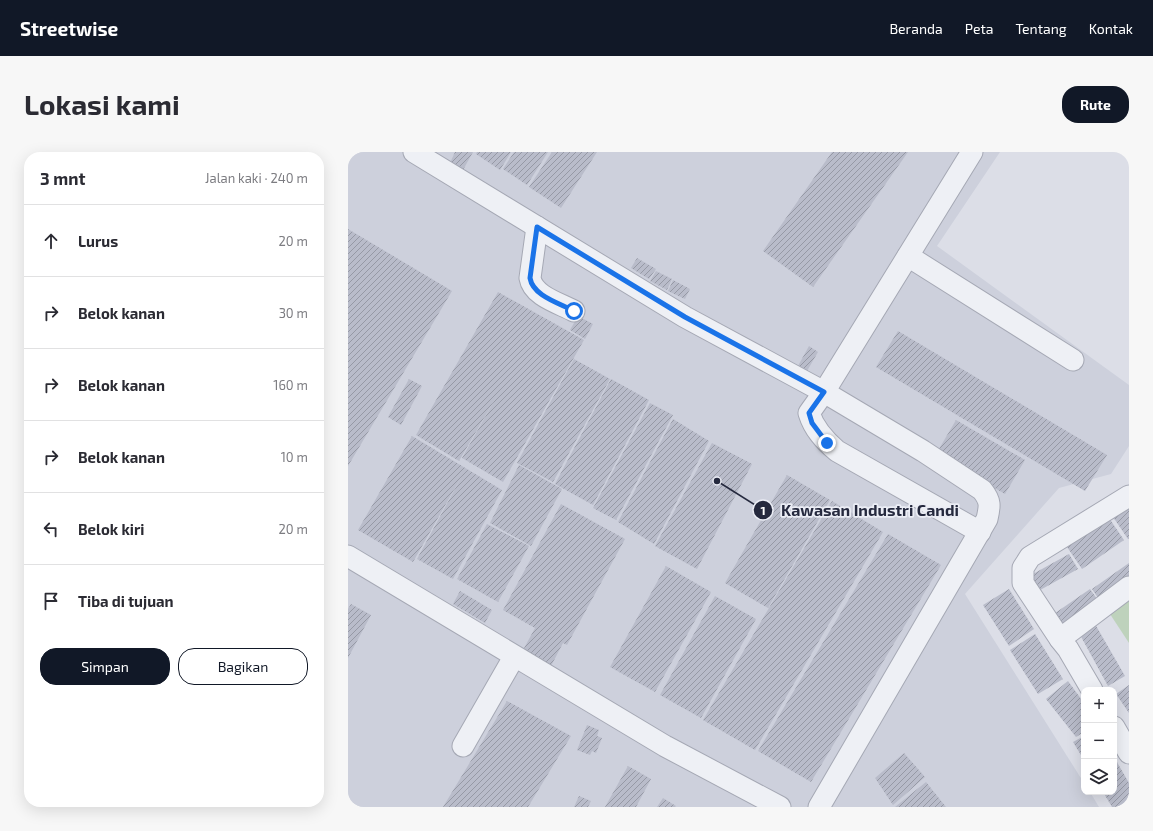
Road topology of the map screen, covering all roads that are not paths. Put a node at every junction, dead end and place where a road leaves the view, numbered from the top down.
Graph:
1 (414, 152) edge
2 (972, 152) edge
3 (537, 227) junction
4 (908, 256) junction
5 (574, 311) dead end
6 (1073, 360) dead end
7 (824, 392) junction
8 (1129, 496) edge
9 (980, 532) junction
10 (348, 556) edge
11 (1129, 587) edge
12 (1060, 639) junction
13 (514, 657) junction
14 (1090, 687) edge
15 (1117, 732) edge
16 (463, 746) dead end
17 (1129, 753) edge
18 (780, 807) edge
19 (819, 807) edge

1 - 3 street
2 - 4 street
3 - 5 street
3 - 7 street
4 - 6 street
4 - 7 street
7 - 9 street
7 - 9 street
8 - 12 street
9 - 19 street
10 - 13 street
11 - 12 street
12 - 14 street
13 - 16 street
13 - 18 street
15 - 17 street

